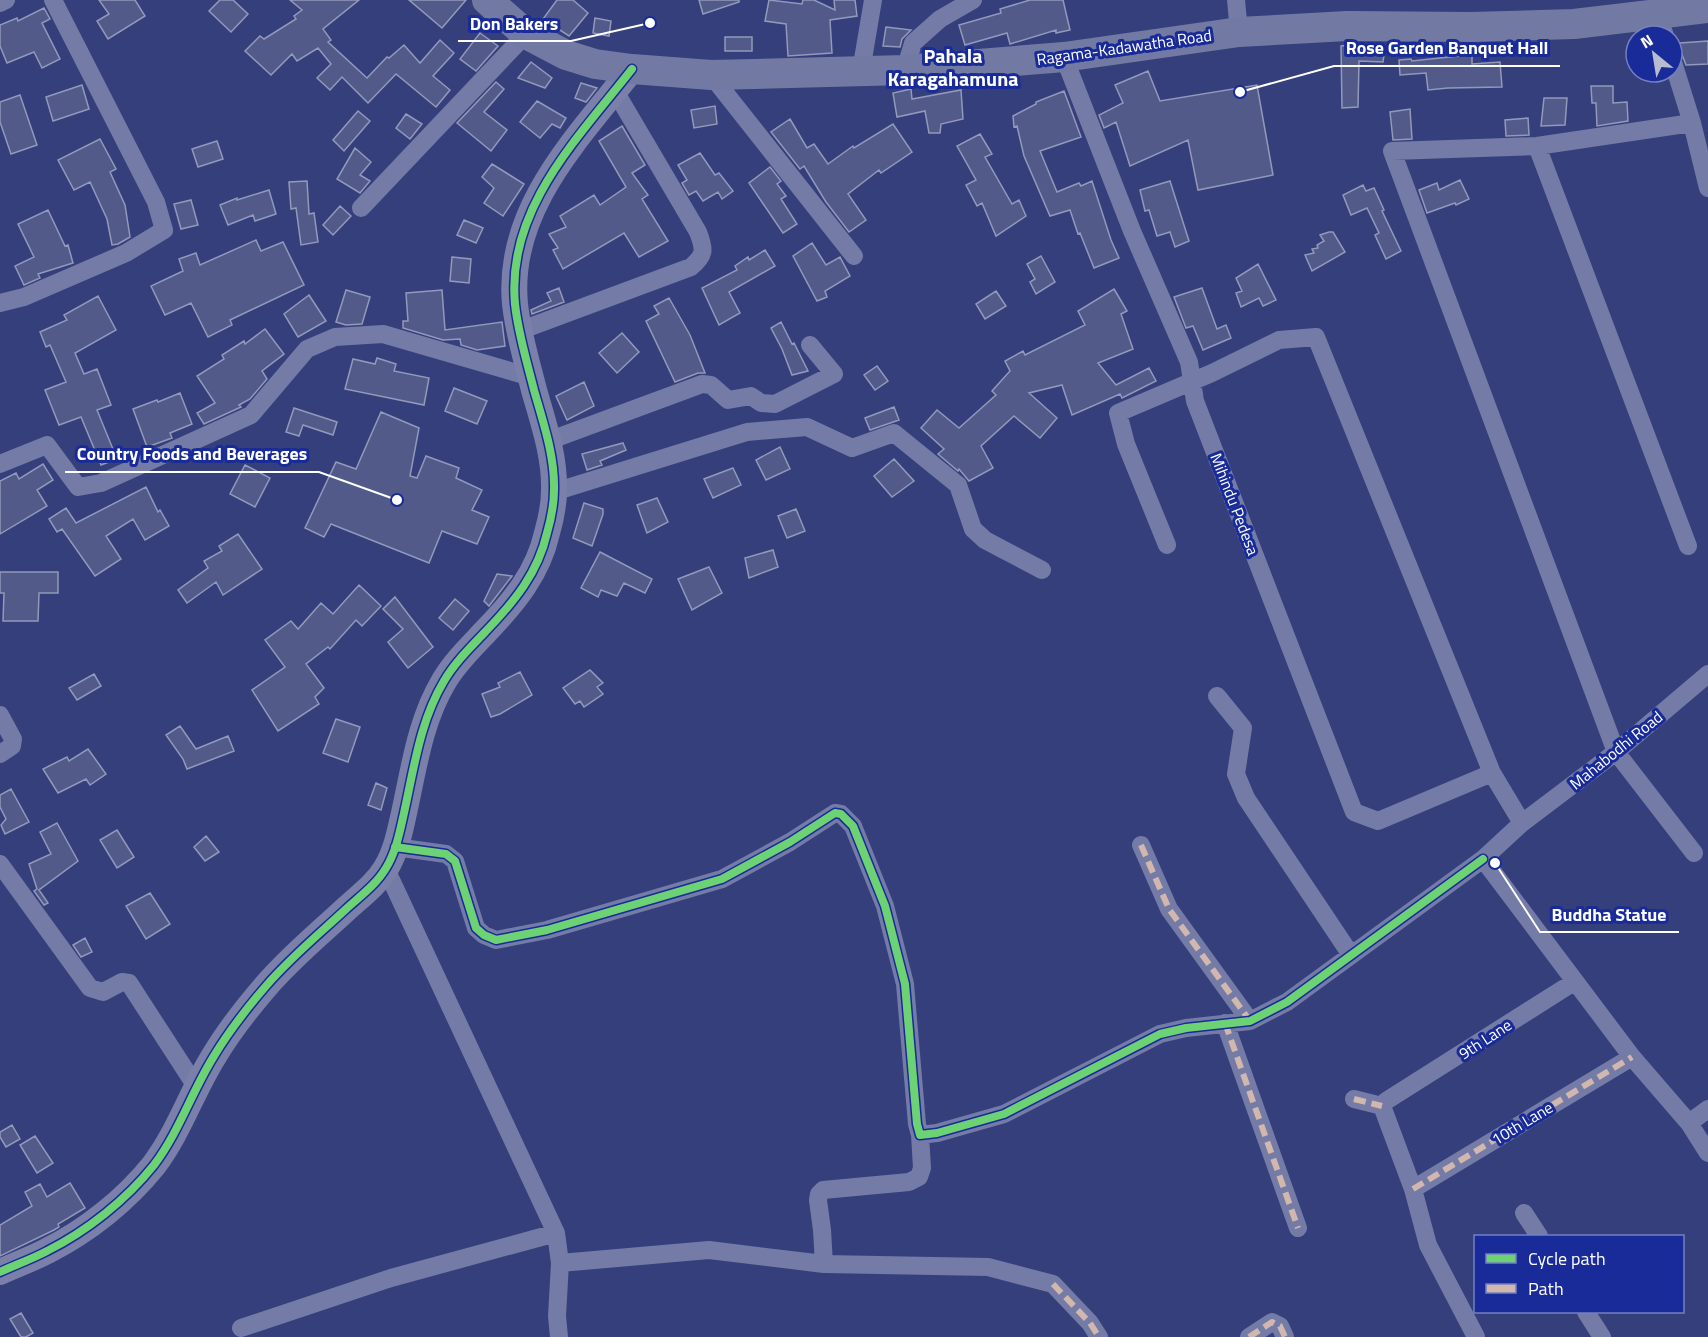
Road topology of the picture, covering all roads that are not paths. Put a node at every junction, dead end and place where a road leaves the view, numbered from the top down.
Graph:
1 (6, 0) edge
2 (52, 0) edge
3 (487, 0) edge
4 (873, 0) edge
5 (973, 0) edge
6 (1236, 0) edge
7 (0, 3) edge
8 (1708, 8) edge
9 (1666, 24) edge
10 (1624, 25) edge
11 (1239, 32) junction
12 (526, 34) junction
13 (1064, 57) junction
14 (905, 70) junction
15 (861, 71) junction
16 (711, 75) junction
17 (624, 80) junction
18 (1680, 84) edge
19 (1692, 123) junction
20 (1537, 146) junction
21 (1708, 188) edge
22 (361, 208) dead end
23 (854, 256) dead end
24 (0, 303) edge
25 (519, 331) junction
26 (810, 345) dead end
27 (531, 377) junction
28 (1192, 382) junction
29 (548, 441) junction
30 (0, 464) edge
31 (554, 492) junction
32 (1167, 545) dead end
33 (1688, 546) dead end
34 (1042, 570) dead end
35 (1708, 674) edge
36 (1217, 696) dead end
37 (0, 715) edge
38 (1616, 752) junction
39 (0, 754) edge
40 (1492, 773) junction
41 (1522, 823) junction
42 (1140, 845) dead end
43 (1694, 853) dead end
44 (390, 858) junction
45 (1483, 859) junction
46 (0, 864) edge
47 (1351, 955) junction
48 (1574, 982) junction
49 (1250, 1021) junction
50 (1225, 1023) junction
51 (1632, 1057) junction
52 (197, 1088) junction
53 (1354, 1099) dead end
54 (1389, 1101) junction
55 (1708, 1109) edge
56 (1689, 1123) junction
57 (920, 1135) junction
58 (1708, 1153) edge
59 (1413, 1189) junction
60 (1524, 1213) dead end
61 (1298, 1228) dead end
62 (556, 1233) junction
63 (1538, 1235) edge
64 (560, 1263) junction
65 (824, 1264) junction
66 (0, 1272) edge
67 (1587, 1313) edge
68 (241, 1328) dead end
69 (559, 1337) edge
70 (1099, 1337) edge
71 (1249, 1337) edge
72 (1285, 1337) edge
73 (1476, 1337) edge
74 (1602, 1337) edge

1 - 7 street
2 - 24 street
3 - 12 main road, Ragama-Kadawatha Road
4 - 15 street
5 - 14 street
6 - 11 street
8 - 9 main road, Ragama-Kadawatha Road
10 - 11 main road, Ragama-Kadawatha Road
11 - 13 main road, Ragama-Kadawatha Road
12 - 17 main road, Ragama-Kadawatha Road
12 - 22 street
13 - 14 main road, Ragama-Kadawatha Road
13 - 28 street, Mihindu Pedesa
14 - 15 main road, Ragama-Kadawatha Road
15 - 16 main road, Ragama-Kadawatha Road
16 - 17 main road, Ragama-Kadawatha Road
16 - 23 street
17 - 25 street
17 - 25 street
18 - 19 street
19 - 20 street
19 - 21 street
20 - 33 street
20 - 38 street
25 - 27 street
26 - 29 street
27 - 29 street
27 - 30 street
28 - 32 street
28 - 40 street
28 - 40 street, Mihindu Pedesa
29 - 31 street
31 - 34 street
31 - 44 street
35 - 38 street, Mahabodhi Road
36 - 47 street
37 - 39 street
38 - 41 street, Mahabodhi Road
38 - 43 street
40 - 41 street
41 - 45 street, Mahabodhi Road
42 - 49 street
44 - 52 street
44 - 57 street
44 - 62 street
45 - 47 street, Mahabodhi Road
45 - 48 street
46 - 52 street
47 - 49 street, Mahabodhi Road
48 - 51 street
48 - 54 street, 9th Lane
49 - 50 street
50 - 57 street
50 - 61 street
51 - 56 street
51 - 59 street, 10th Lane
52 - 66 street
53 - 54 street
54 - 59 street
55 - 56 street
56 - 58 street
57 - 65 street
59 - 73 street
60 - 63 street
62 - 64 street
62 - 68 street
64 - 65 street
64 - 69 street
65 - 70 street
67 - 74 street
71 - 72 street

